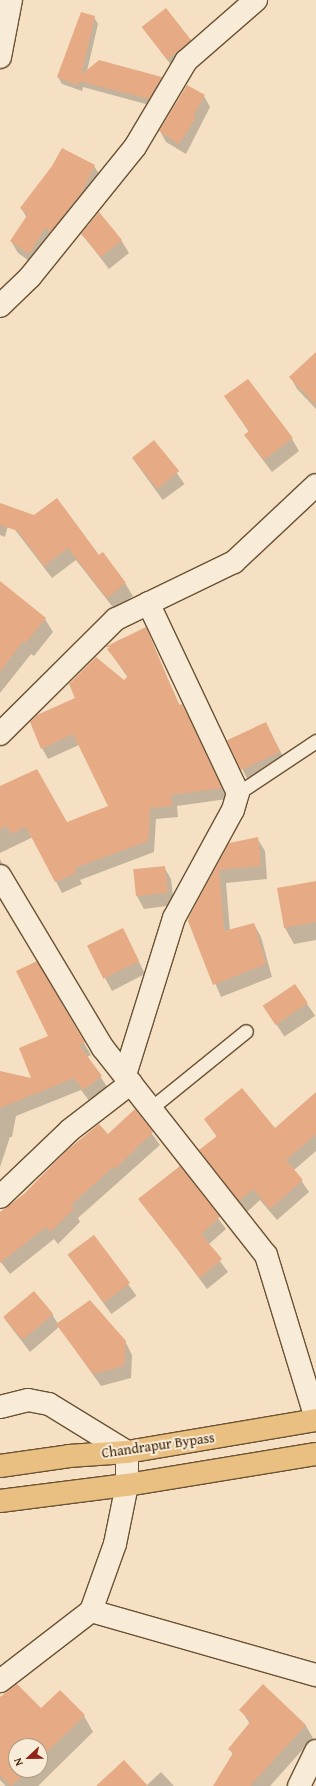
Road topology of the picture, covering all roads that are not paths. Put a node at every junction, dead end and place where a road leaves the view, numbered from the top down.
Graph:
1 (11, 0) edge
2 (256, 0) edge
3 (0, 57) edge
4 (0, 306) edge
5 (316, 485) edge
6 (148, 603) junction
7 (0, 734) edge
8 (316, 741) edge
9 (238, 793) junction
10 (0, 876) edge
11 (246, 1031) dead end
12 (128, 1079) junction
13 (151, 1108) junction
14 (0, 1197) edge
15 (0, 1407) edge
16 (316, 1420) edge
17 (127, 1452) junction
18 (316, 1454) edge
19 (0, 1466) edge
20 (128, 1485) junction
21 (0, 1501) edge
22 (91, 1611) junction
23 (316, 1675) edge
24 (0, 1681) edge
25 (316, 1751) edge
26 (299, 1786) edge

1 - 3 street
2 - 4 street
5 - 6 street
6 - 7 street
6 - 9 street
8 - 9 lane
9 - 12 street
10 - 12 street
11 - 13 lane
12 - 13 street
12 - 14 street
13 - 16 street
15 - 17 street
16 - 17 highway, Chandrapur Bypass
17 - 19 highway, Chandrapur Bypass
17 - 20 street
18 - 20 highway
20 - 21 highway
20 - 22 street
22 - 23 street
22 - 24 street
25 - 26 street

